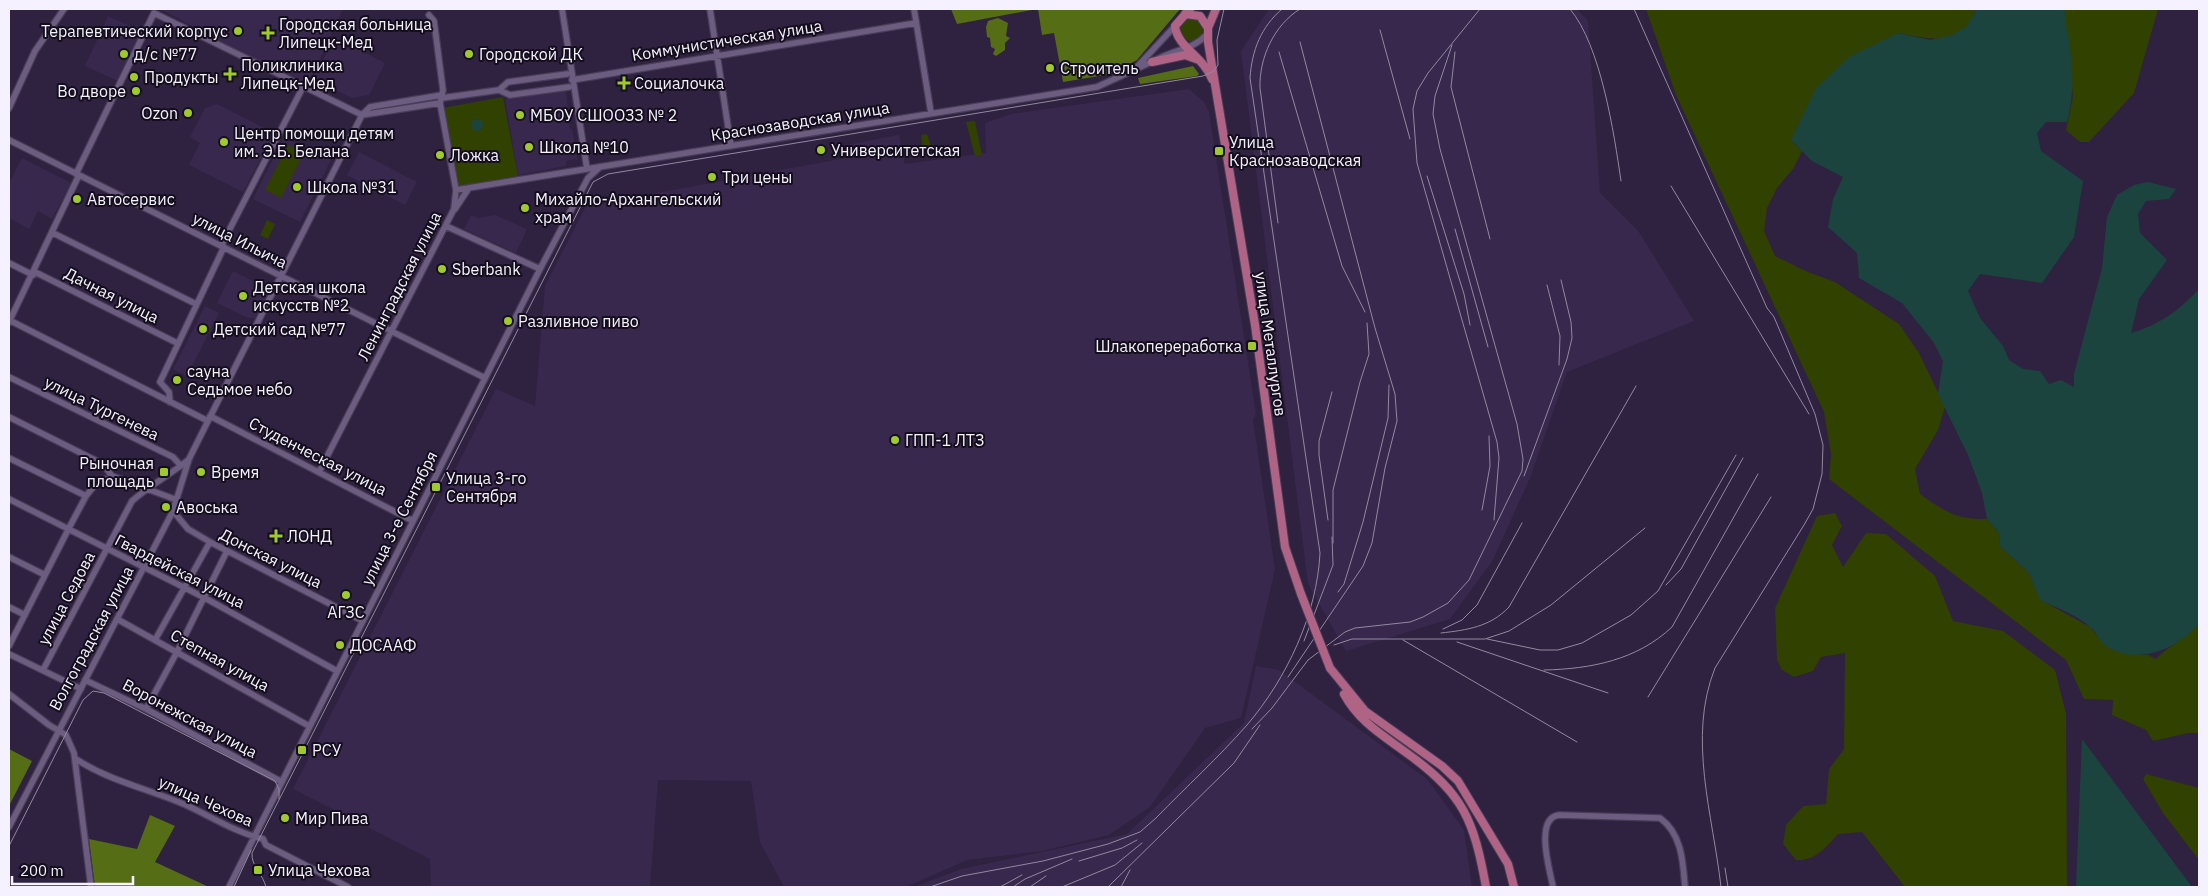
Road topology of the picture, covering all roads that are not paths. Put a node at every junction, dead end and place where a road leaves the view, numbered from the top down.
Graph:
1 (59, 9) edge
2 (64, 9) edge
3 (562, 9) edge
4 (710, 9) edge
5 (914, 9) edge
6 (1216, 9) edge
7 (1187, 12) edge
8 (429, 15) dead end
9 (60, 16) junction
10 (916, 23) junction
11 (1175, 26) junction
12 (1208, 31) junction
13 (1188, 48) junction
14 (718, 56) junction
15 (1152, 62) junction
16 (1202, 62) junction
17 (1132, 71) junction
18 (567, 74) dead end
19 (572, 80) junction
20 (303, 87) junction
21 (569, 87) dead end
22 (499, 90) junction
23 (1219, 97) junction
24 (418, 98) junction
25 (441, 99) junction
26 (382, 104) junction
27 (419, 106) junction
28 (9, 108) edge
29 (384, 112) junction
30 (932, 113) junction
31 (362, 115) junction
32 (9, 140) edge
33 (731, 146) junction
34 (600, 167) junction
35 (579, 169) junction
36 (587, 169) junction
37 (78, 174) junction
38 (588, 178) junction
39 (469, 188) junction
40 (456, 190) junction
41 (454, 209) junction
42 (446, 226) junction
43 (53, 233) junction
44 (222, 247) junction
45 (9, 263) edge
46 (540, 269) junction
47 (34, 273) junction
48 (281, 277) junction
49 (196, 304) junction
50 (9, 321) edge
51 (391, 332) junction
52 (177, 343) junction
53 (9, 377) edge
54 (485, 378) junction
55 (170, 402) junction
56 (9, 417) edge
57 (209, 419) junction
58 (9, 458) edge
59 (190, 459) junction
60 (180, 466) junction
61 (319, 472) junction
62 (112, 476) junction
63 (145, 489) junction
64 (86, 496) junction
65 (9, 499) edge
66 (177, 500) junction
67 (173, 511) junction
68 (413, 521) junction
69 (69, 528) junction
70 (210, 542) junction
71 (107, 548) junction
72 (227, 551) junction
73 (9, 557) edge
74 (144, 568) junction
75 (45, 575) junction
76 (184, 588) junction
77 (205, 598) junction
78 (9, 607) edge
79 (25, 615) junction
80 (116, 619) junction
81 (363, 620) junction
82 (155, 640) junction
83 (9, 646) edge
84 (177, 652) junction
85 (9, 654) edge
86 (1330, 668) junction
87 (43, 670) junction
88 (337, 671) junction
89 (86, 680) junction
90 (81, 689) junction
91 (9, 694) edge
92 (146, 709) junction
93 (309, 726) junction
94 (58, 730) junction
95 (76, 760) junction
96 (282, 782) junction
97 (9, 827) edge
98 (255, 837) junction
99 (90, 887) edge
100 (229, 887) edge
101 (348, 887) edge
102 (1486, 887) edge
103 (1514, 887) edge
104 (1552, 887) edge
105 (1685, 887) edge

1 - 9 street
2 - 9 street
3 - 19 street
4 - 14 street
5 - 10 street
6 - 12 main road
7 - 11 main road
7 - 12 main road
8 - 25 street, Ленинградская улица
9 - 28 street
10 - 14 street, Коммунистическая улица
10 - 30 street
11 - 13 main road
11 - 17 street
12 - 13 street
12 - 23 main road
13 - 15 street, Краснозаводская улица
13 - 16 main road
14 - 19 street, Коммунистическая улица
14 - 33 street
15 - 16 main road
15 - 17 street, Краснозаводская улица
16 - 23 main road
17 - 30 street, Краснозаводская улица
18 - 22 street
19 - 36 street
20 - 31 street
20 - 37 street
20 - 44 street
21 - 22 street
22 - 25 street
23 - 86 main road, улица Металлургов, bridge
24 - 25 street
24 - 26 street
24 - 27 street
25 - 27 street
25 - 40 street, Ленинградская улица
26 - 29 street
26 - 31 street
27 - 29 street
29 - 31 street
30 - 33 street, Краснозаводская улица
31 - 48 street, Волгоградская улица
32 - 37 street, улица Ильича
33 - 34 street, Краснозаводская улица
34 - 36 street, Краснозаводская улица
34 - 38 street, улица 3-е Сентября
35 - 36 street, Краснозаводская улица
35 - 38 street
35 - 39 street, Краснозаводская улица
37 - 43 street
37 - 44 street, улица Ильича
38 - 46 street, улица 3-е Сентября
39 - 40 street, Краснозаводская улица
39 - 41 street
40 - 41 street, Ленинградская улица
41 - 42 street, Ленинградская улица
42 - 46 street
42 - 51 street, Ленинградская улица
43 - 47 street
43 - 49 street
44 - 48 street, улица Ильича
44 - 49 street
45 - 47 street, Дачная улица
46 - 54 street, улица 3-е Сентября
47 - 50 street
47 - 52 street, Дачная улица
48 - 51 street, улица Ильича
48 - 57 street, Волгоградская улица
49 - 52 street
50 - 55 street, Студенческая улица
51 - 54 street, улица Ильича
51 - 61 street, Ленинградская улица
52 - 55 street
53 - 60 street, улица Тургенева
54 - 68 street, улица 3-е Сентября
55 - 57 street, Студенческая улица
56 - 62 street
57 - 59 street, Волгоградская улица
57 - 61 street, Студенческая улица
58 - 64 street
59 - 60 street, Волгоградская улица
59 - 66 street, Волгоградская улица
60 - 63 street, улица Седова
61 - 68 street, Студенческая улица
62 - 63 street
62 - 64 street
63 - 66 street
63 - 71 street, улица Седова
64 - 69 street
65 - 69 street, Гвардейская улица
66 - 67 street, Волгоградская улица
67 - 70 street, Донская улица
67 - 74 street, Волгоградская улица
68 - 81 street, улица 3-е Сентября
69 - 71 street, Гвардейская улица
69 - 75 street
70 - 72 street, Донская улица
70 - 76 street
71 - 74 street, Гвардейская улица
71 - 87 street, улица Седова
72 - 77 street
72 - 81 street, Донская улица
73 - 75 street
74 - 76 street, Гвардейская улица
74 - 80 street, Волгоградская улица
75 - 79 street
76 - 77 street, Гвардейская улица
76 - 82 street
77 - 84 street
77 - 88 street, Гвардейская улица
78 - 79 street
79 - 83 street
80 - 82 street, Степная улица
80 - 89 street, Волгоградская улица
81 - 88 street, улица 3-е Сентября
82 - 84 street, Степная улица
84 - 92 street
84 - 93 street, Степная улица
85 - 87 street
86 - 102 main road
86 - 103 main road
87 - 90 street
88 - 93 street, улица 3-е Сентября
89 - 90 street, Волгоградская улица
89 - 92 street, Воронежская улица
90 - 94 street, Волгоградская улица
91 - 94 street
92 - 96 street, Воронежская улица
93 - 96 street, улица 3-е Сентября
94 - 95 street
94 - 97 street, Волгоградская улица
95 - 98 street, улица Чехова
95 - 99 street
96 - 98 street, улица 3-е Сентября
98 - 100 street, улица 3-е Сентября
98 - 101 street, улица Чехова
104 - 105 street

